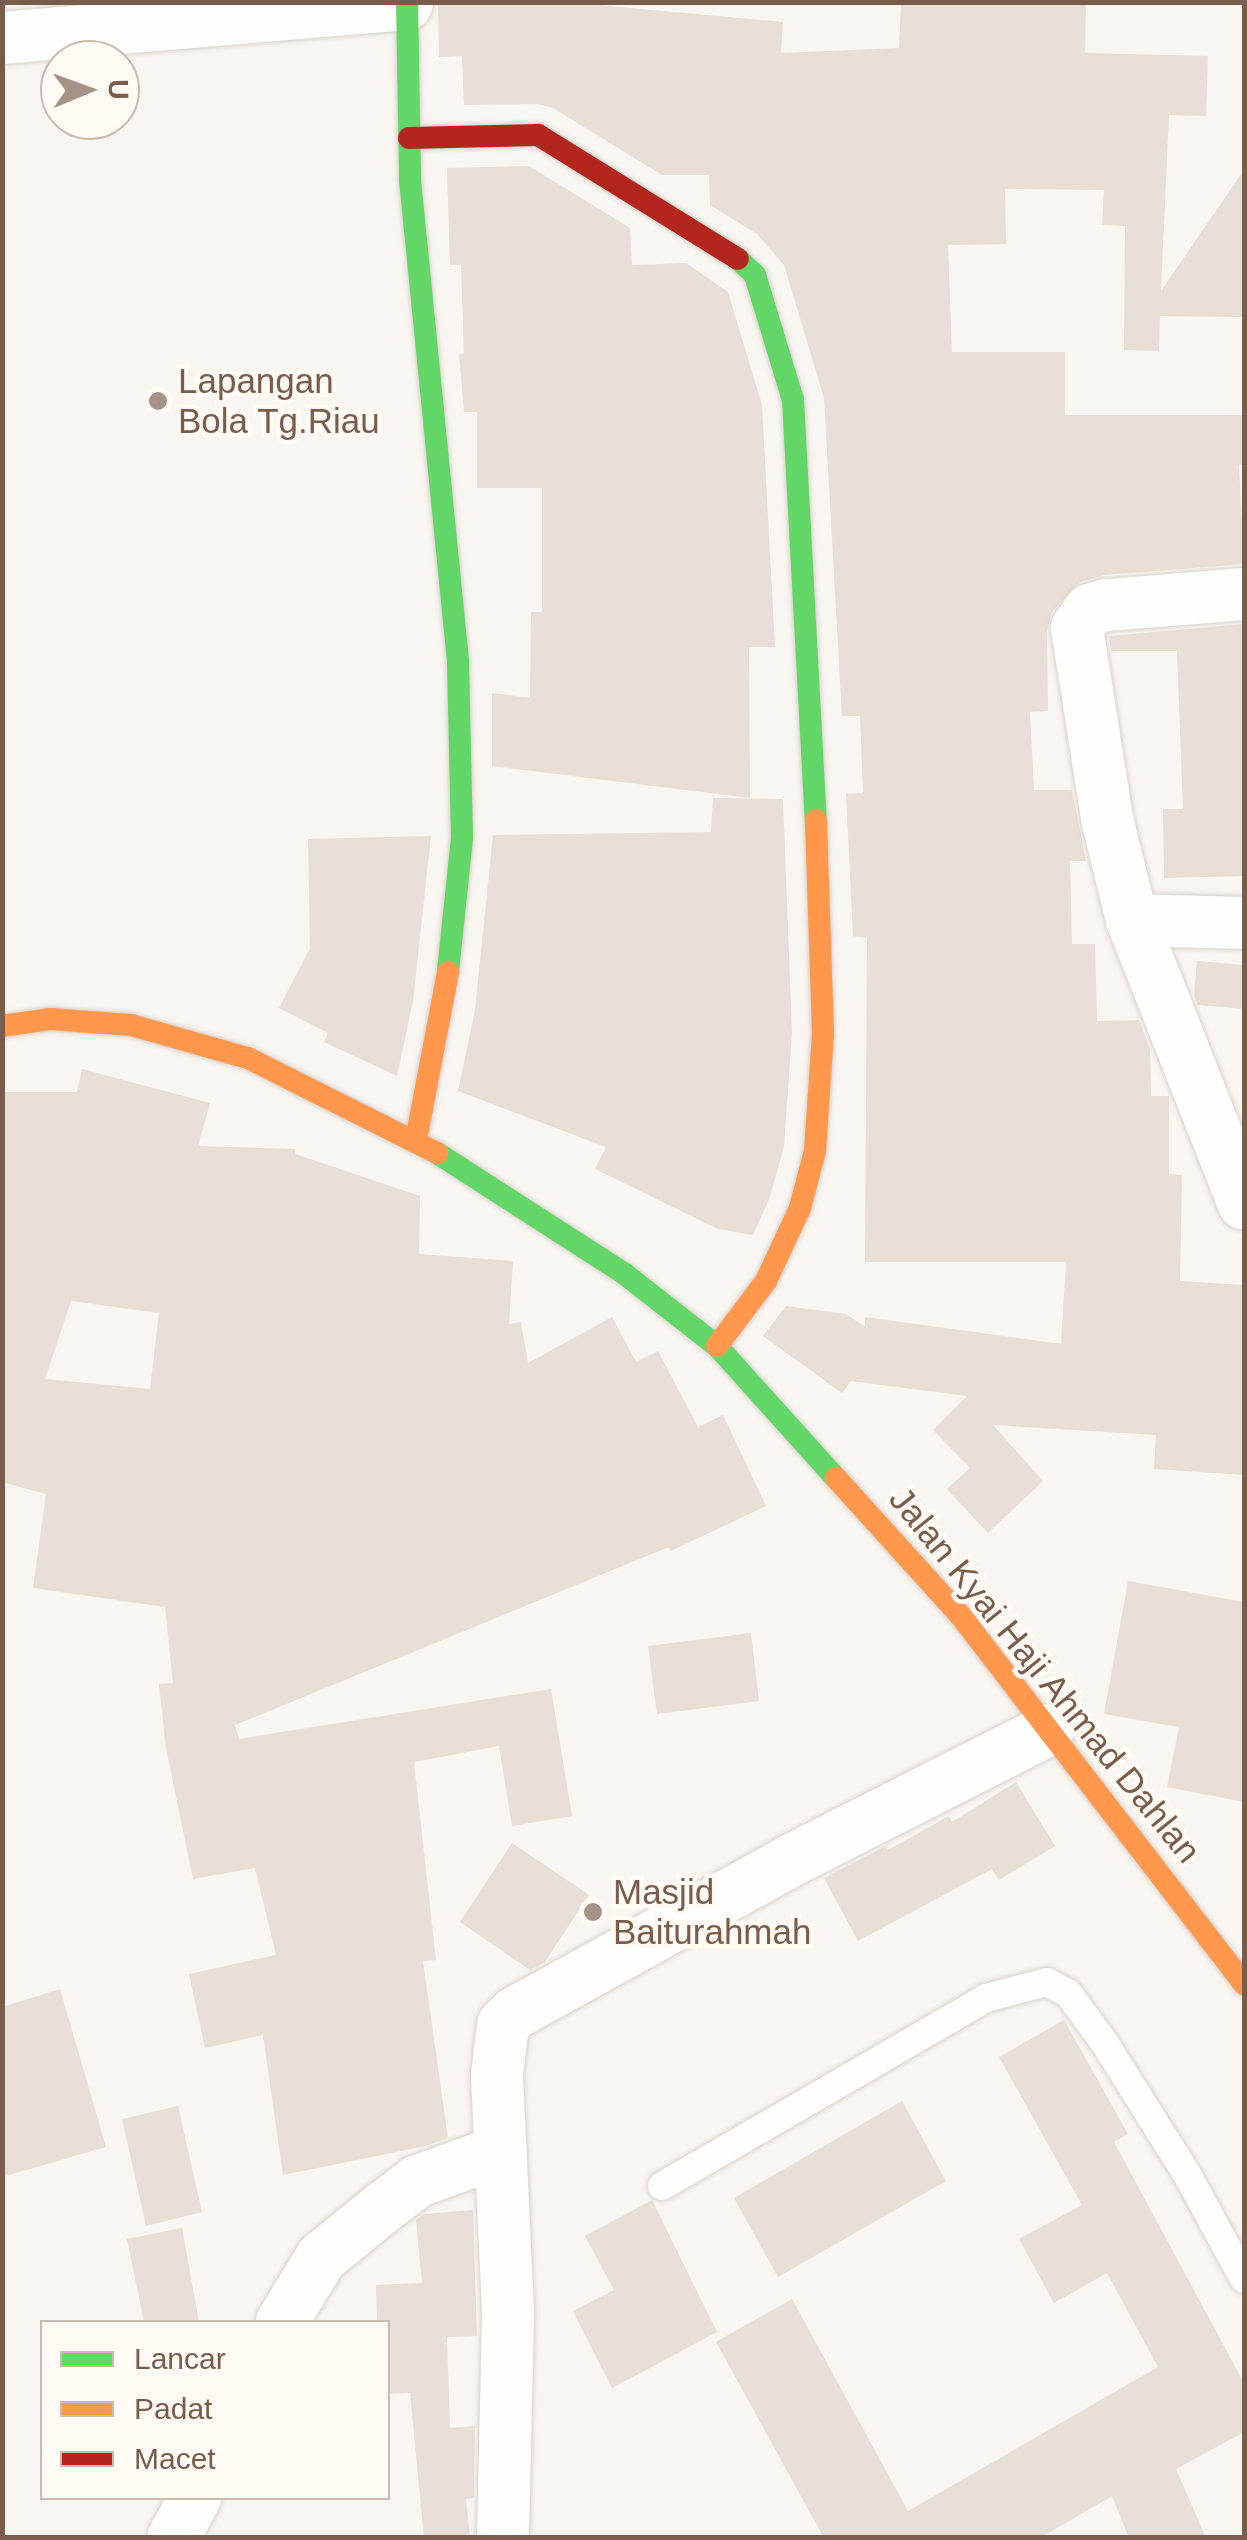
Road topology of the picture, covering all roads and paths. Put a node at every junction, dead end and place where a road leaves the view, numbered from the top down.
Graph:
1 (407, 3) edge
2 (2, 38) edge
3 (409, 138) junction
4 (1244, 594) edge
5 (1132, 920) junction
6 (1244, 923) edge
7 (2, 1026) edge
8 (416, 1140) junction
9 (1244, 1204) edge
10 (717, 1346) junction
11 (1048, 1730) junction
12 (1244, 1984) edge
13 (501, 2151) junction
14 (662, 2186) dead end
15 (1244, 2279) edge
16 (283, 2320) edge
17 (194, 2500) edge
18 (173, 2538) edge
19 (502, 2538) edge

1 - 2 street
1 - 3 street
3 - 8 street
3 - 10 street
4 - 5 street
5 - 6 street
5 - 9 street
7 - 8 street, Jalan Kyai Haji Ahmad Dahlan
8 - 10 street, Jalan Kyai Haji Ahmad Dahlan
10 - 11 street, Jalan Kyai Haji Ahmad Dahlan
11 - 12 street, Jalan Kyai Haji Ahmad Dahlan
11 - 13 street
13 - 16 street
13 - 19 street
14 - 15 lane
17 - 18 street

